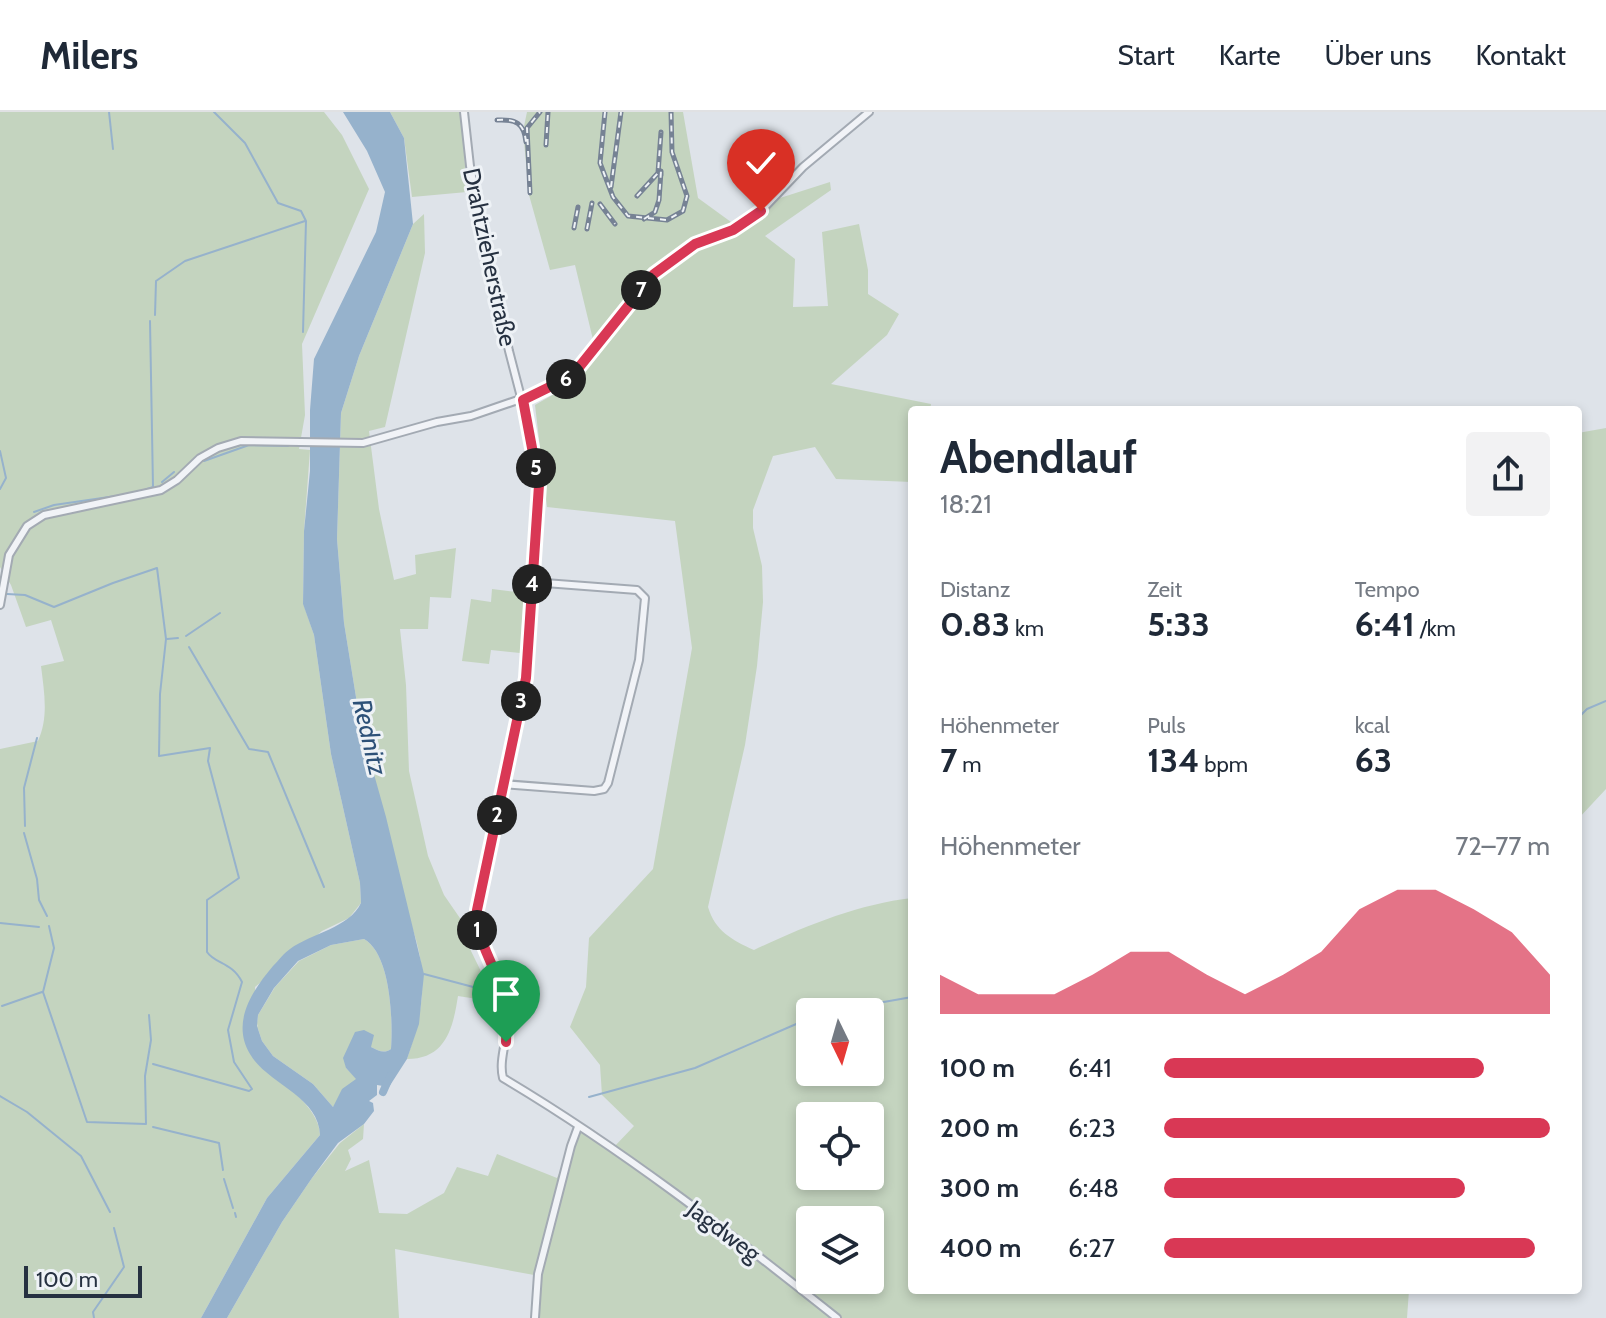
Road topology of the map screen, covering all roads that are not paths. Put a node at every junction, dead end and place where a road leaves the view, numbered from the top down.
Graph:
1 (464, 112) edge
2 (869, 112) edge
3 (523, 400) junction
4 (532, 582) junction
5 (0, 605) edge
6 (503, 784) junction
7 (501, 1070) joint
8 (578, 1127) junction
9 (535, 1318) edge
10 (837, 1318) edge

1 - 3 street, Drahtzieherstraße
2 - 3 street
3 - 4 street, Drahtzieherstraße
3 - 5 street
4 - 6 street, Drahtzieherstraße
4 - 6 street
6 - 7 street, Drahtzieherstraße
7 - 8 street, Jagdweg
8 - 9 street
8 - 10 street, Jagdweg

